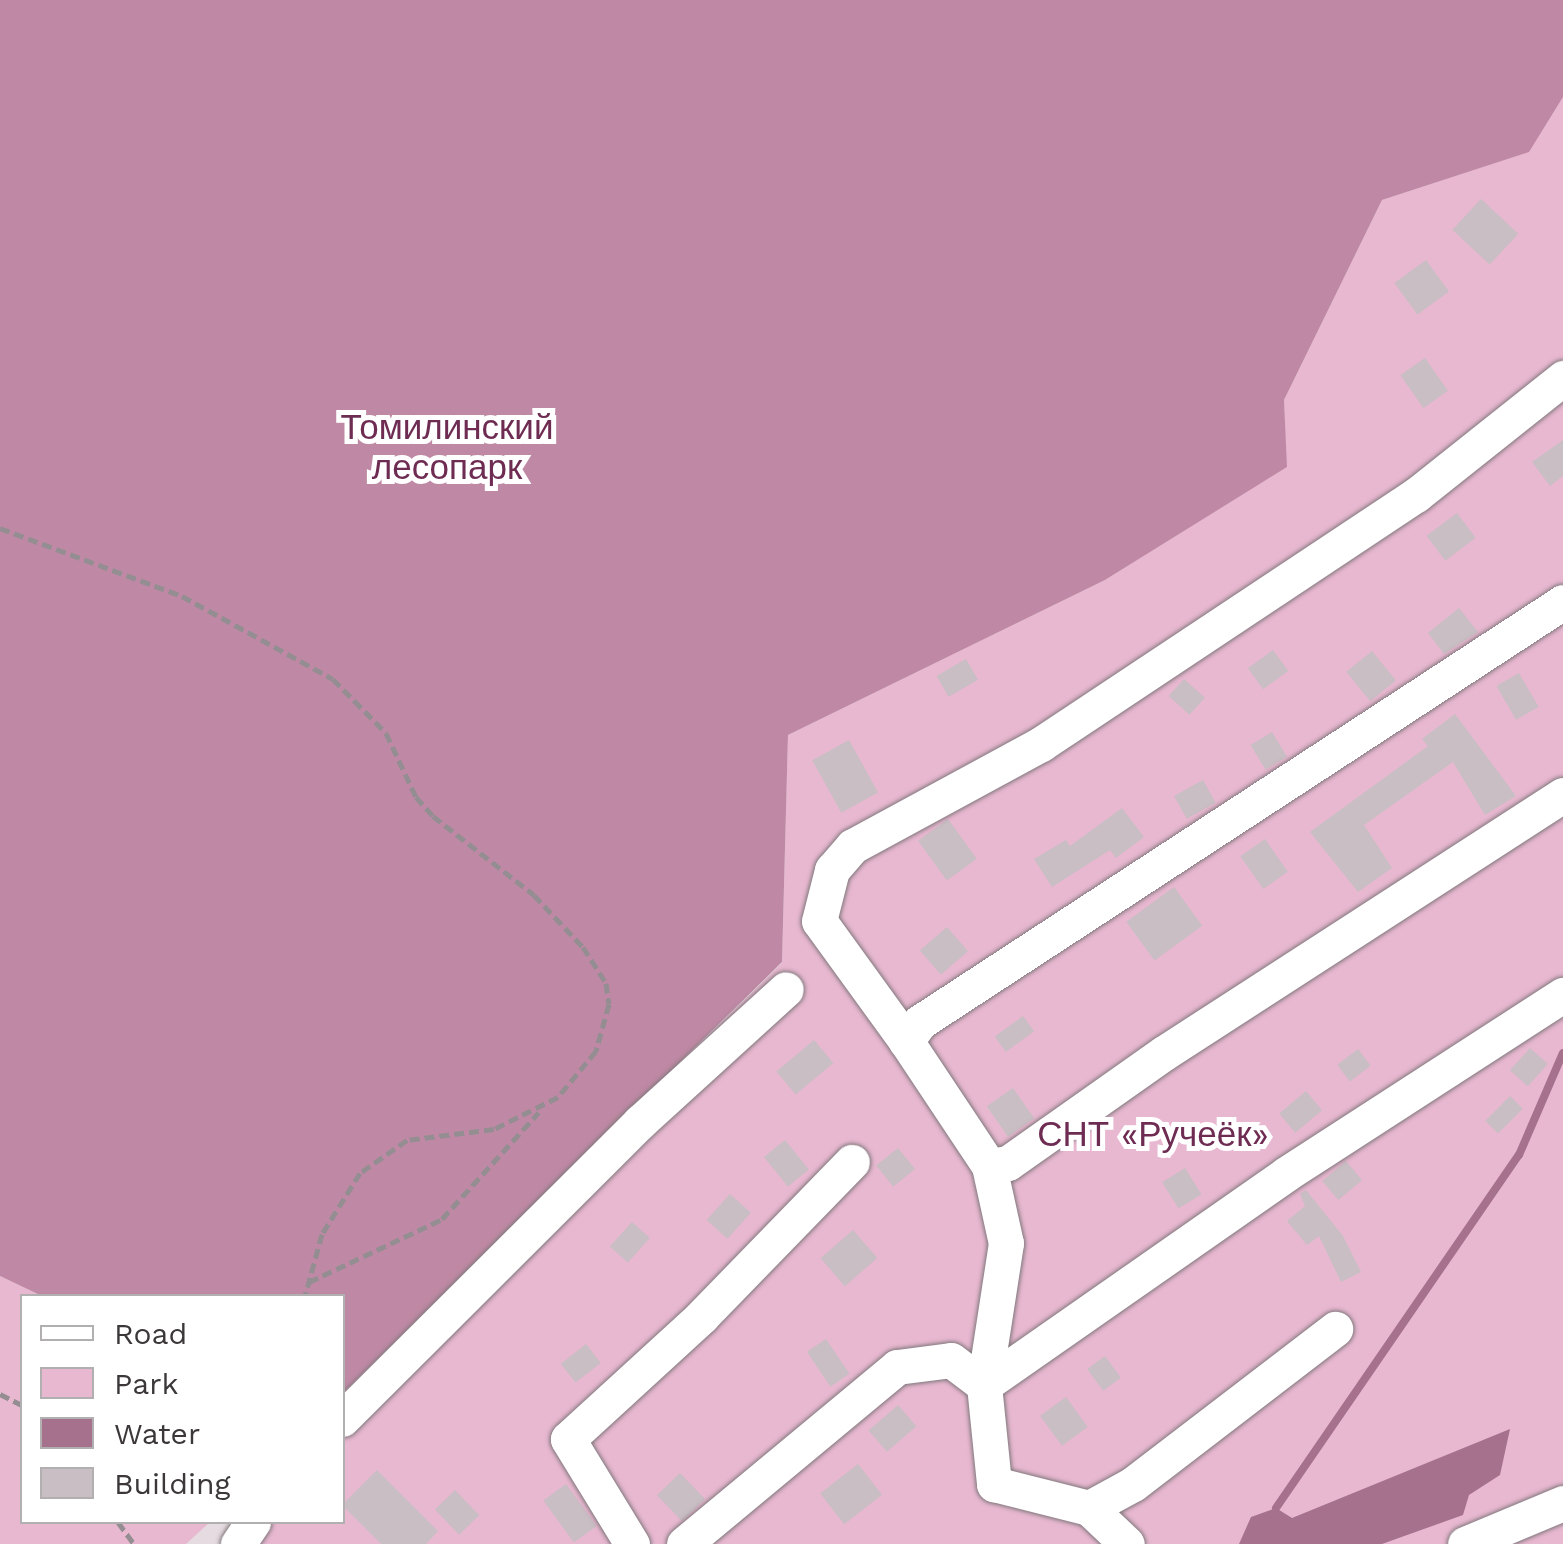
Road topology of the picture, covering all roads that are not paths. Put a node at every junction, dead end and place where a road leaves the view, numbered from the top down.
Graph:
1 (1563, 378) edge
2 (1563, 602) edge
3 (1563, 795) edge
4 (786, 989) dead end
5 (1563, 995) edge
6 (906, 1042) junction
7 (852, 1162) dead end
8 (988, 1166) junction
9 (1335, 1329) dead end
10 (984, 1385) junction
11 (345, 1416) edge
12 (1563, 1503) edge
13 (1090, 1508) junction
14 (632, 1544) edge
15 (684, 1544) edge
16 (1127, 1544) edge
17 (1466, 1544) edge

1 - 6 lane
2 - 6 lane
3 - 8 lane
4 - 11 lane
5 - 10 lane
6 - 8 lane
7 - 14 lane
8 - 10 lane
9 - 13 lane
10 - 13 lane
10 - 15 lane
12 - 17 lane
13 - 16 lane

